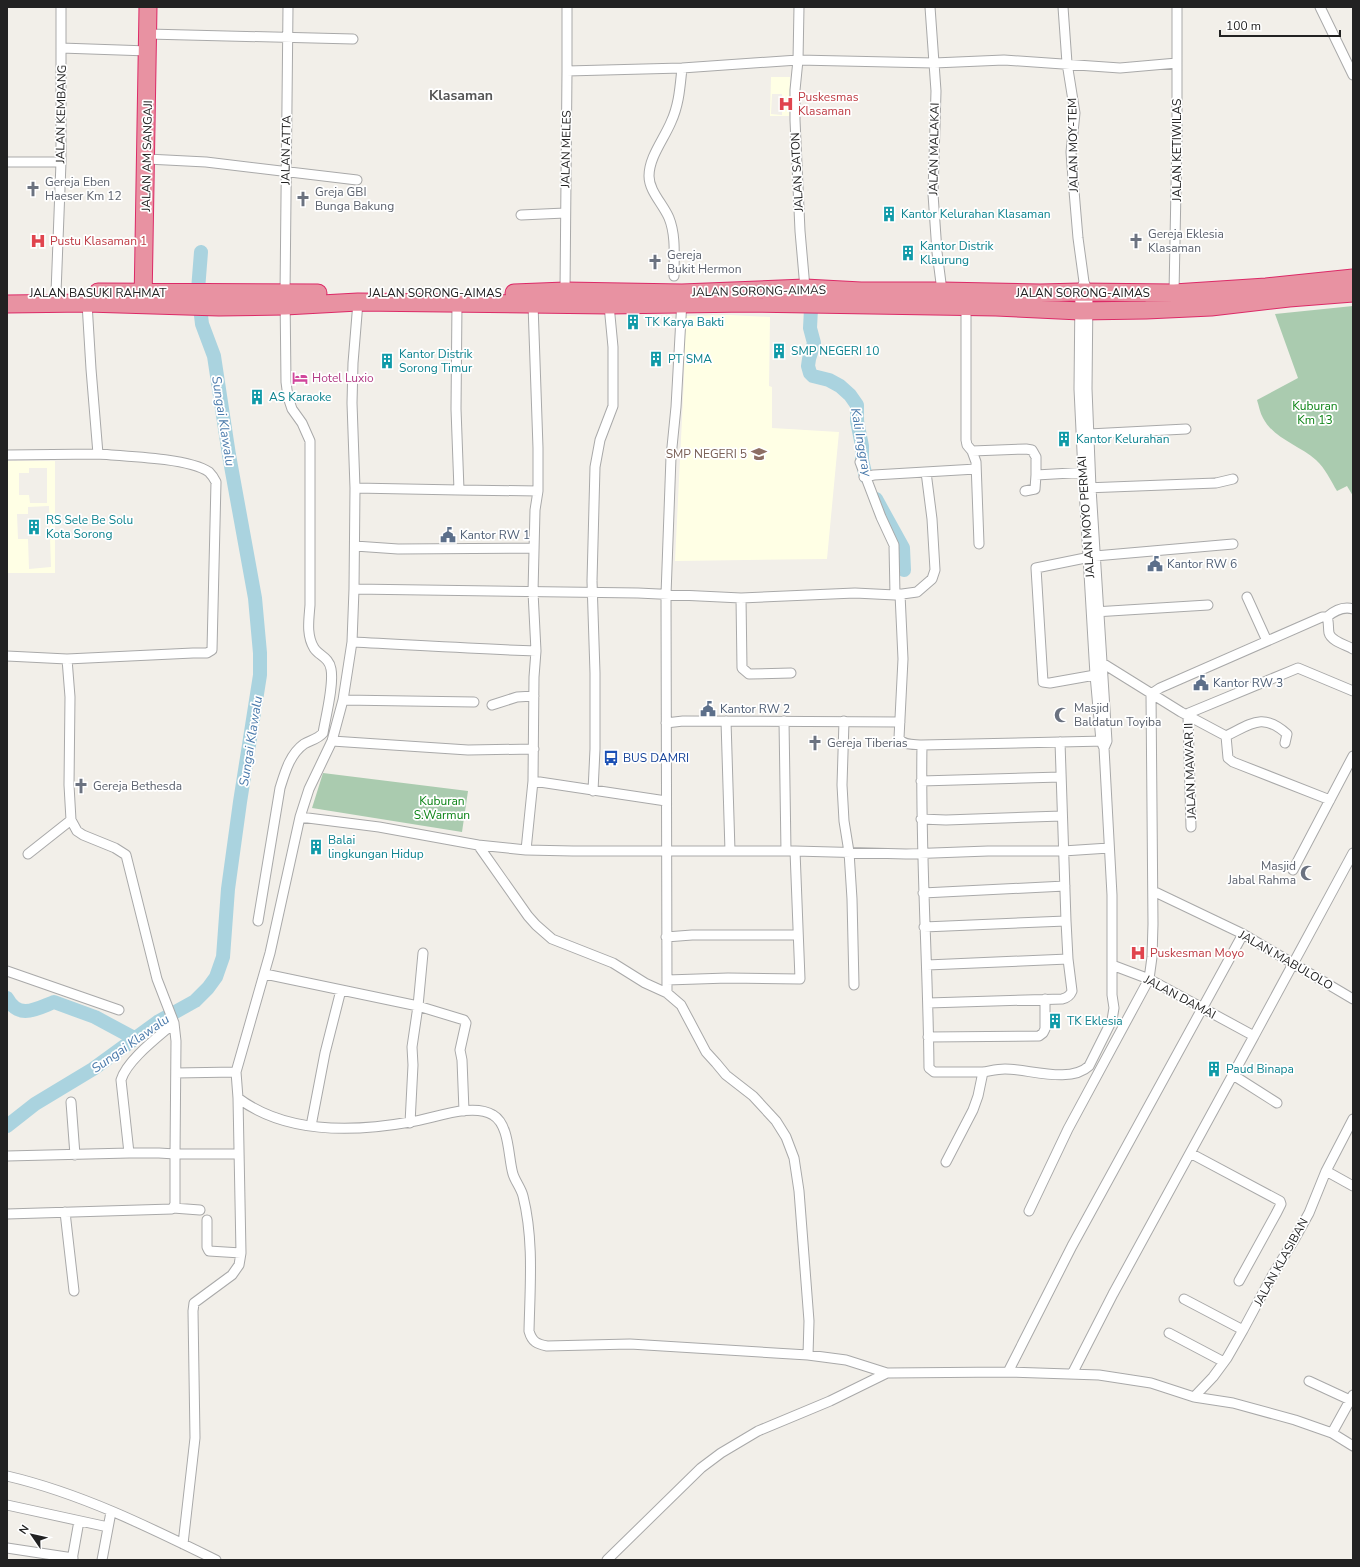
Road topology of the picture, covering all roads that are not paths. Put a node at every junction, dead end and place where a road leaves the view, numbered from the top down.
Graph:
1 (61, 7) edge
2 (148, 7) edge
3 (288, 7) edge
4 (567, 7) edge
5 (799, 7) edge
6 (930, 7) edge
7 (1063, 7) edge
8 (1177, 7) edge
9 (1320, 7) edge
10 (288, 37) junction
11 (353, 39) dead end
12 (148, 43) junction
13 (62, 48) junction
14 (798, 60) junction
15 (934, 63) junction
16 (1177, 63) junction
17 (1067, 64) junction
18 (682, 68) junction
19 (568, 71) junction
20 (1353, 75) edge
21 (147, 159) junction
22 (7, 162) edge
23 (61, 162) junction
24 (286, 172) junction
25 (357, 180) dead end
26 (565, 213) junction
27 (521, 215) dead end
28 (674, 276) dead end
29 (1353, 278) edge
30 (805, 288) junction
31 (1084, 289) junction
32 (565, 291) junction
33 (942, 291) junction
34 (7, 293) edge
35 (56, 293) junction
36 (1147, 293) junction
37 (1174, 293) junction
38 (1353, 293) edge
39 (1266, 294) junction
40 (144, 298) junction
41 (682, 299) junction
42 (188, 300) joint
43 (285, 300) junction
44 (358, 302) junction
45 (87, 303) junction
46 (457, 303) junction
47 (7, 304) edge
48 (533, 304) junction
49 (609, 305) junction
50 (966, 307) junction
51 (1146, 310) junction
52 (1085, 311) junction
53 (1186, 429) dead end
54 (1089, 434) junction
55 (972, 451) junction
56 (98, 454) junction
57 (7, 455) edge
58 (860, 462) dead end
59 (976, 470) junction
60 (926, 472) junction
61 (1086, 472) junction
62 (1036, 474) junction
63 (867, 476) junction
64 (1233, 478) dead end
65 (355, 488) junction
66 (1087, 488) junction
67 (459, 490) junction
68 (538, 491) junction
69 (1025, 491) dead end
70 (979, 544) dead end
71 (1233, 544) dead end
72 (355, 546) junction
73 (534, 548) junction
74 (1092, 557) junction
75 (354, 589) junction
76 (532, 592) junction
77 (592, 593) junction
78 (666, 594) junction
79 (898, 594) junction
80 (1247, 597) dead end
81 (741, 598) junction
82 (1208, 605) dead end
83 (1353, 609) edge
84 (1095, 612) junction
85 (1327, 617) junction
86 (1267, 641) junction
87 (352, 642) junction
88 (1353, 648) edge
89 (536, 651) junction
90 (7, 656) edge
91 (1095, 658) junction
92 (67, 659) junction
93 (1103, 664) junction
94 (791, 673) dead end
95 (1095, 674) junction
96 (1353, 691) edge
97 (1152, 694) junction
98 (534, 696) junction
99 (343, 700) junction
100 (474, 702) dead end
101 (492, 704) dead end
102 (1188, 716) junction
103 (844, 721) junction
104 (726, 722) junction
105 (784, 722) junction
106 (900, 722) junction
107 (666, 723) junction
108 (1226, 736) junction
109 (332, 741) junction
110 (1060, 742) junction
111 (1104, 743) junction
112 (1285, 743) dead end
113 (922, 745) junction
114 (534, 749) junction
115 (1353, 756) edge
116 (1061, 777) junction
117 (533, 781) junction
118 (921, 781) junction
119 (592, 790) junction
120 (1330, 800) junction
121 (666, 801) junction
122 (1062, 816) junction
123 (300, 817) junction
124 (921, 819) junction
125 (71, 820) junction
126 (1192, 827) dead end
127 (478, 845) junction
128 (1109, 848) junction
129 (526, 850) junction
130 (730, 851) junction
131 (790, 851) junction
132 (1063, 851) junction
133 (666, 852) junction
134 (849, 852) junction
135 (922, 853) junction
136 (1353, 853) edge
137 (28, 854) dead end
138 (1293, 870) dead end
139 (1066, 886) junction
140 (1154, 891) junction
141 (924, 893) junction
142 (258, 921) dead end
143 (1066, 921) junction
144 (924, 927) junction
145 (1243, 934) junction
146 (798, 935) junction
147 (666, 937) junction
148 (423, 953) dead end
149 (1068, 959) junction
150 (1293, 963) junction
151 (927, 965) junction
152 (1112, 965) junction
153 (7, 971) edge
154 (265, 974) junction
155 (1149, 979) junction
156 (667, 980) junction
157 (854, 985) dead end
158 (341, 990) junction
159 (667, 993) junction
160 (1045, 999) junction
161 (1353, 999) edge
162 (928, 1003) junction
163 (418, 1006) junction
164 (1202, 1008) junction
165 (119, 1010) dead end
166 (172, 1019) junction
167 (1254, 1036) junction
168 (928, 1037) junction
169 (236, 1072) junction
170 (983, 1072) junction
171 (176, 1073) junction
172 (1090, 1074) junction
173 (1233, 1075) junction
174 (238, 1098) junction
175 (71, 1102) dead end
176 (1277, 1103) dead end
177 (464, 1111) junction
178 (1353, 1119) edge
179 (410, 1122) junction
180 (311, 1126) junction
181 (1192, 1149) junction
182 (128, 1153) junction
183 (175, 1154) junction
184 (239, 1154) junction
185 (75, 1155) junction
186 (7, 1156) edge
187 (946, 1162) dead end
188 (1326, 1171) junction
189 (1353, 1186) edge
190 (173, 1208) junction
191 (200, 1210) dead end
192 (1029, 1211) dead end
193 (65, 1212) junction
194 (7, 1214) edge
195 (207, 1220) dead end
196 (241, 1253) junction
197 (1239, 1281) dead end
198 (74, 1291) dead end
199 (1184, 1299) dead end
200 (1244, 1330) junction
201 (1169, 1333) dead end
202 (808, 1355) junction
203 (1224, 1362) junction
204 (1008, 1372) junction
205 (887, 1373) junction
206 (1072, 1374) junction
207 (1310, 1380) dead end
208 (1194, 1397) junction
209 (1351, 1397) edge
210 (1332, 1433) junction
211 (1353, 1446) edge
212 (7, 1476) edge
213 (7, 1505) edge
214 (112, 1512) junction
215 (79, 1521) junction
216 (108, 1527) junction
217 (183, 1544) junction
218 (7, 1548) edge
219 (72, 1559) edge
220 (102, 1560) edge
221 (216, 1560) edge
222 (608, 1560) edge

1 - 13 street, JALAN KEMBANG
2 - 12 highway, JALAN AM SANGAJI
3 - 10 street, JALAN ATTA
4 - 19 street, JALAN MELES
5 - 14 street, JALAN SATON
6 - 15 street, JALAN MALAKAI
7 - 17 street, JALAN MOY-TEM
8 - 16 street, JALAN KETIWILAS
9 - 20 street
10 - 11 street
10 - 12 street
10 - 24 street, JALAN ATTA
12 - 13 street
12 - 21 highway, JALAN AM SANGAJI
13 - 23 street, JALAN KEMBANG
14 - 15 street
14 - 18 street
14 - 30 street, JALAN SATON
15 - 17 street
15 - 33 street, JALAN MALAKAI
16 - 17 street
16 - 37 street, JALAN KETIWILAS
17 - 31 street, JALAN MOY-TEM
18 - 19 street
18 - 28 street
19 - 26 street, JALAN MELES
21 - 24 street
21 - 40 highway, JALAN AM SANGAJI
22 - 23 street
23 - 35 street, JALAN KEMBANG
24 - 25 street
24 - 43 street, JALAN ATTA
26 - 27 street
26 - 32 street, JALAN MELES
29 - 39 highway, JALAN SORONG-AIMAS
30 - 33 highway, JALAN SORONG-AIMAS
30 - 41 highway, JALAN SORONG-AIMAS
31 - 33 highway, JALAN SORONG-AIMAS
31 - 36 highway, JALAN SORONG-AIMAS
31 - 52 street, JALAN MOYO PERMAI
32 - 41 highway, JALAN SORONG-AIMAS
32 - 43 highway, JALAN SORONG-AIMAS
34 - 35 highway, JALAN BASUKI RAHMAT
35 - 40 highway, JALAN BASUKI RAHMAT
36 - 37 highway, JALAN SORONG-AIMAS
36 - 51 highway
37 - 39 highway, JALAN SORONG-AIMAS
38 - 39 highway, JALAN SORONG-AIMAS
39 - 51 highway, JALAN SORONG-AIMAS
40 - 42 highway, JALAN BASUKI RAHMAT
40 - 45 highway, JALAN BASUKI RAHMAT
41 - 49 highway, JALAN SORONG-AIMAS
41 - 50 highway, JALAN SORONG-AIMAS
41 - 78 street
42 - 43 highway, JALAN SORONG-AIMAS
43 - 44 highway, JALAN SORONG-AIMAS
43 - 142 street, JALAN ATTA
44 - 46 highway, JALAN SORONG-AIMAS
44 - 65 street
45 - 47 highway, JALAN BASUKI RAHMAT
45 - 56 street
46 - 48 highway, JALAN SORONG-AIMAS
46 - 67 street
48 - 49 highway, JALAN SORONG-AIMAS
48 - 68 street
49 - 77 street
50 - 52 highway, JALAN SORONG-AIMAS
50 - 55 street
51 - 52 highway, JALAN SORONG-AIMAS
52 - 54 street, JALAN MOYO PERMAI
52 - 61 street, JALAN MOYO PERMAI
53 - 54 street
54 - 61 street, JALAN MOYO PERMAI
55 - 59 street
55 - 62 street
56 - 57 street
56 - 92 street
58 - 63 street
59 - 60 street
59 - 70 street
60 - 63 street
60 - 79 street
61 - 62 street
61 - 66 street, JALAN MOYO PERMAI
62 - 69 street
63 - 79 street
64 - 66 street
65 - 67 street
65 - 72 street
66 - 74 street, JALAN MOYO PERMAI
67 - 68 street
68 - 73 street
71 - 74 street
72 - 73 street
72 - 75 street
73 - 76 street
74 - 84 street, JALAN MOYO PERMAI
74 - 95 street
75 - 76 street
75 - 87 street
76 - 77 street
76 - 89 street
77 - 78 street
77 - 119 street
78 - 81 street
78 - 107 street
79 - 81 street
79 - 106 street
80 - 86 street
81 - 94 street
82 - 84 street
83 - 85 street
84 - 91 street, JALAN MOYO PERMAI
84 - 93 street, JALAN MOYO PERMAI
85 - 86 street
85 - 88 street
86 - 97 street
87 - 89 street
87 - 99 street
89 - 98 street
90 - 92 street
91 - 93 street
91 - 95 street, JALAN MOYO PERMAI
92 - 125 street
93 - 97 street
93 - 111 street, JALAN MOYO PERMAI
95 - 111 street, JALAN MOYO PERMAI
96 - 102 street
97 - 102 street
97 - 140 street
98 - 101 street
98 - 114 street
99 - 100 street
99 - 109 street
102 - 108 street
102 - 126 street, JALAN MAWAR II
103 - 105 street
103 - 106 street
103 - 134 street
104 - 105 street
104 - 107 street
104 - 130 street
105 - 131 street
106 - 113 street
107 - 121 street
108 - 112 street
108 - 120 street
109 - 114 street
109 - 123 street
110 - 111 street
110 - 113 street
110 - 116 street
111 - 128 street
113 - 118 street
114 - 117 street
115 - 120 street
116 - 118 street
116 - 122 street
117 - 119 street
117 - 129 street
118 - 124 street
119 - 121 street
120 - 138 street
121 - 133 street
122 - 124 street
122 - 132 street
123 - 127 street
123 - 154 street
124 - 135 street
125 - 137 street
125 - 166 street
127 - 129 street
127 - 159 street
128 - 132 street
128 - 152 street
129 - 133 street
130 - 131 street
130 - 133 street
131 - 134 street
131 - 146 street
132 - 135 street
132 - 139 street
133 - 147 street
134 - 135 street
134 - 157 street
135 - 141 street
136 - 150 street
139 - 141 street
139 - 143 street
140 - 145 street, JALAN MABULOLO
140 - 155 street
141 - 144 street
143 - 144 street
143 - 149 street
144 - 151 street
145 - 150 street, JALAN MABULOLO
145 - 164 street
146 - 147 street
146 - 156 street
147 - 156 street
148 - 163 street
149 - 151 street
149 - 160 street
150 - 161 street, JALAN MABULOLO
150 - 167 street
151 - 162 street
152 - 155 street, JALAN DAMAI
152 - 172 street
153 - 165 street
154 - 158 street
154 - 169 street
155 - 164 street, JALAN DAMAI
155 - 172 street
156 - 159 street
158 - 163 street
158 - 180 street
159 - 202 street
160 - 162 street
160 - 168 street
162 - 168 street
163 - 177 street
163 - 179 street
164 - 167 street, JALAN DAMAI
164 - 204 street
166 - 171 street
166 - 182 street
167 - 173 street
168 - 170 street
169 - 171 street
169 - 174 street
170 - 172 street
170 - 187 street
171 - 183 street
172 - 192 street
173 - 176 street
173 - 181 street
174 - 180 street
174 - 184 street
175 - 185 street
177 - 179 street
177 - 202 street
178 - 188 street, JALAN KLASIBAN
179 - 180 street
181 - 197 street
181 - 206 street
182 - 183 street
182 - 185 street
183 - 184 street
183 - 190 street
184 - 196 street
185 - 186 street
188 - 189 street
188 - 200 street, JALAN KLASIBAN
190 - 191 street
190 - 193 street
193 - 194 street
193 - 198 street
195 - 196 street
196 - 217 street
199 - 200 street
200 - 203 street, JALAN KLASIBAN
201 - 203 street
202 - 205 street
203 - 208 street, JALAN KLASIBAN
204 - 205 street
204 - 206 street
205 - 222 street
206 - 208 street
207 - 209 street
208 - 210 street
209 - 210 street
210 - 211 street
212 - 214 street
213 - 215 street
214 - 216 street
214 - 217 street
215 - 216 street
215 - 219 street
216 - 220 street
217 - 221 street
218 - 219 street

